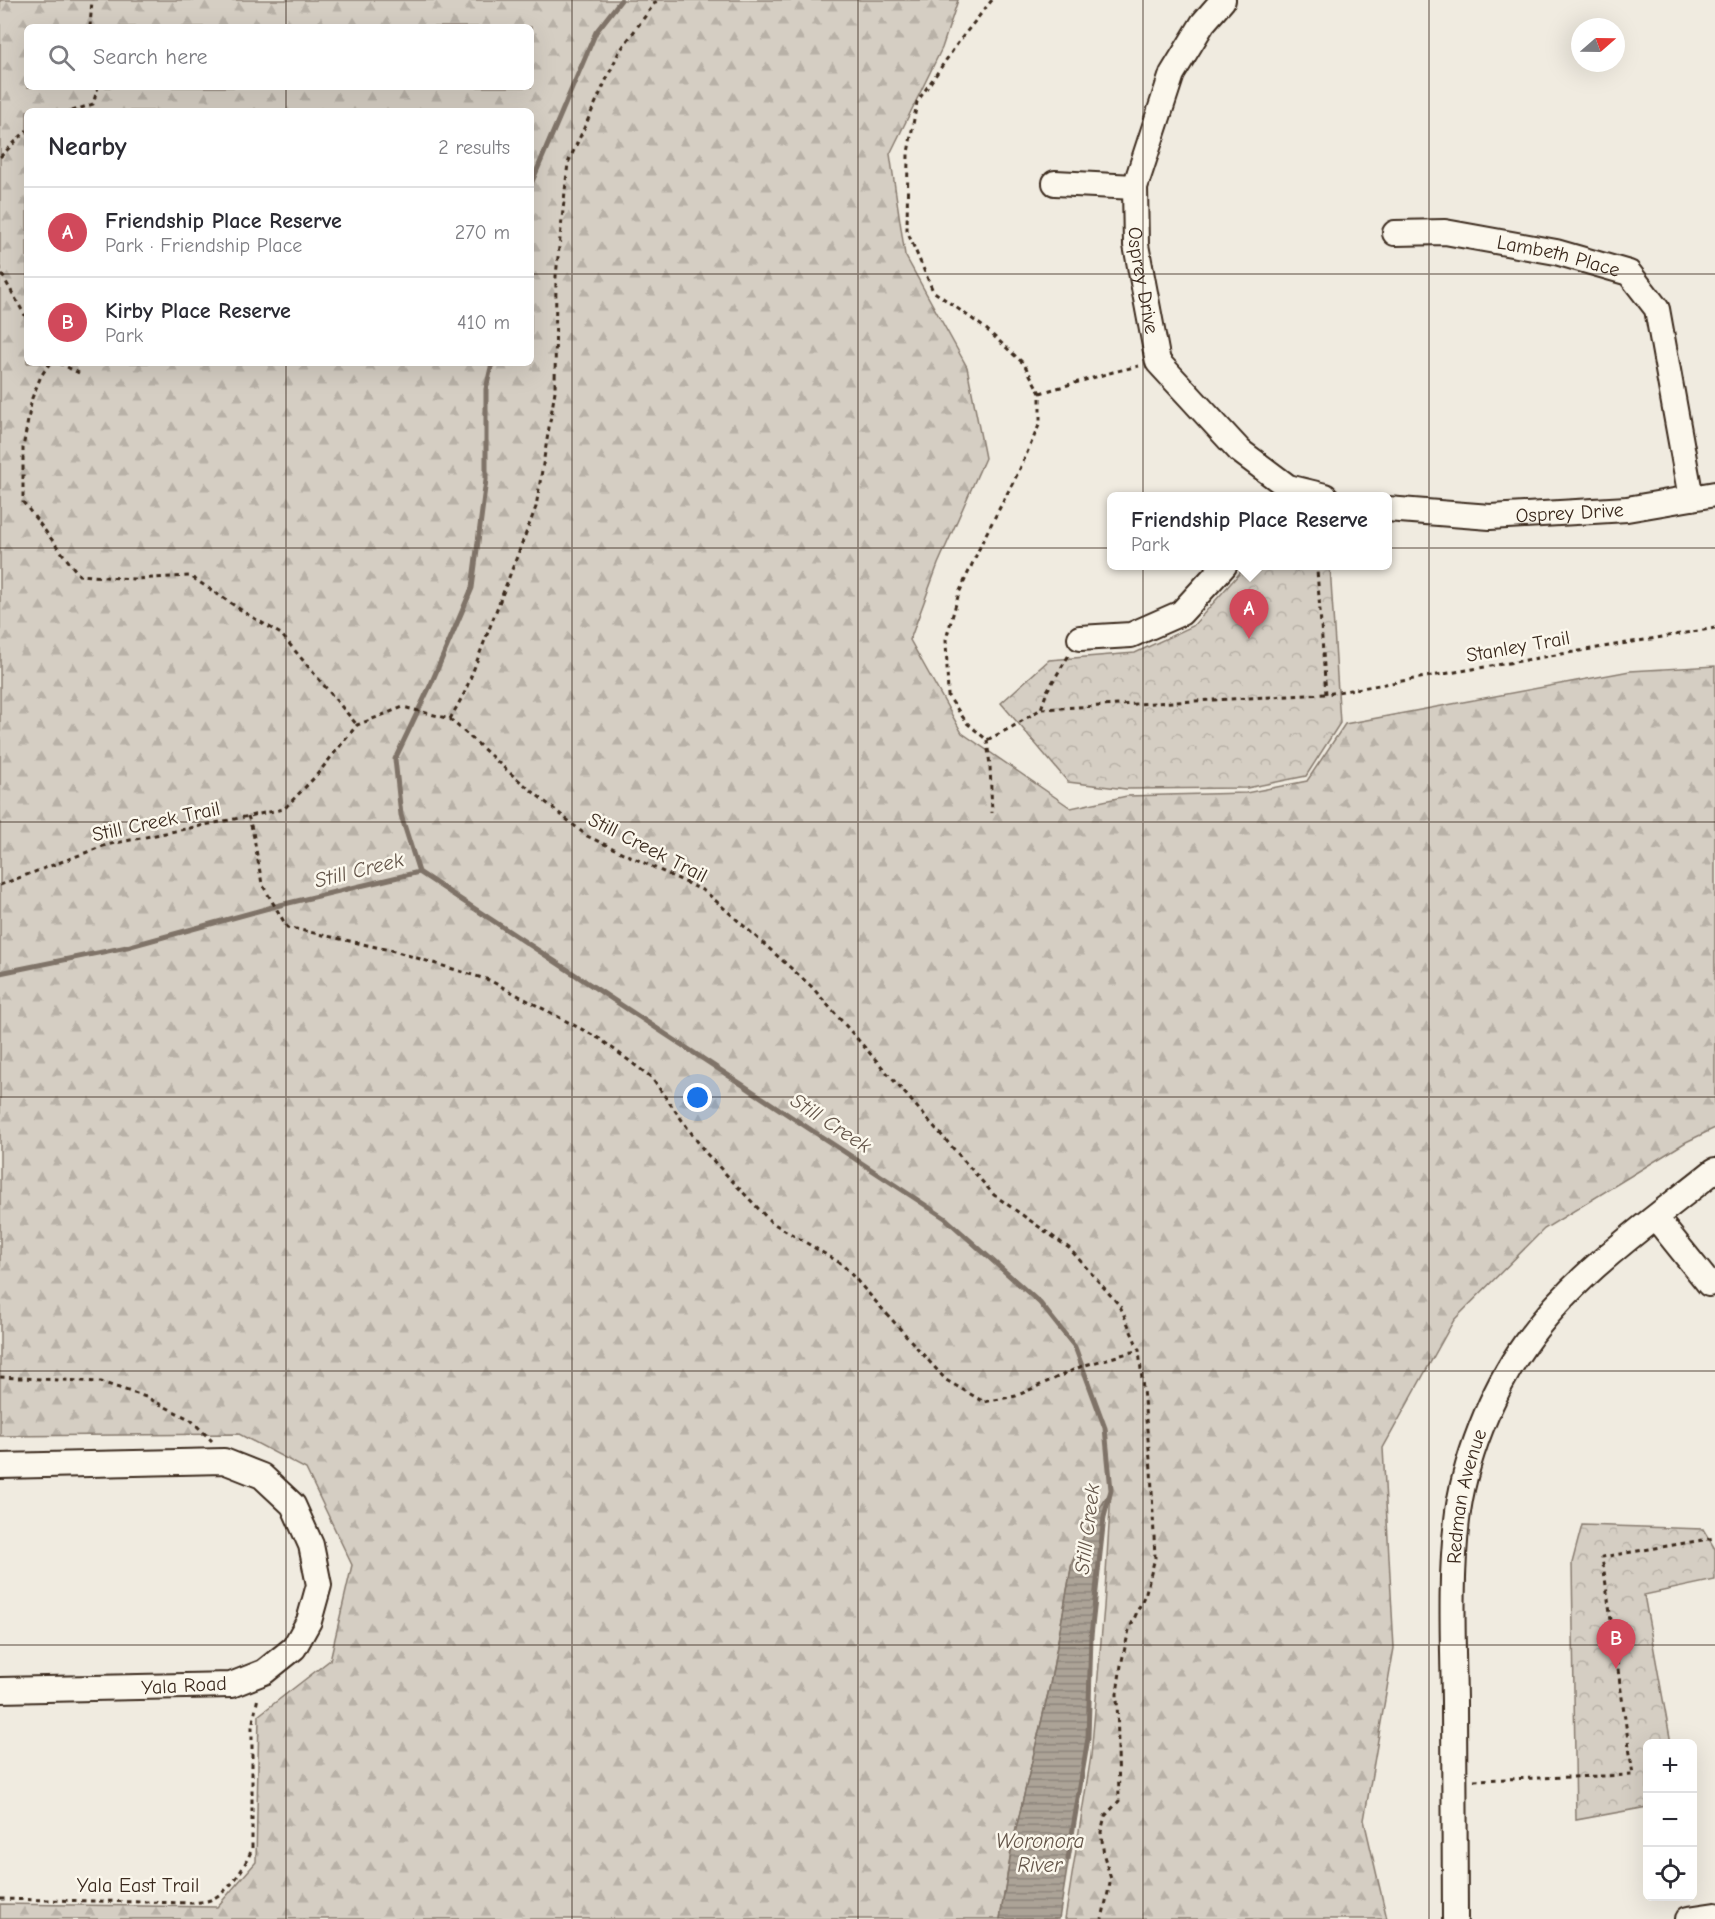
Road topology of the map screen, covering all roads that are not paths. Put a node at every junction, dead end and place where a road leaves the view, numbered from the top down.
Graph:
1 (1223, 0) edge
2 (1055, 183) dead end
3 (1135, 187) junction
4 (1395, 233) dead end
5 (1284, 492) edge
6 (1715, 494) edge
7 (1691, 498) junction
8 (1392, 509) edge
9 (1220, 570) edge
10 (1080, 638) road end
11 (1715, 1170) edge
12 (1656, 1218) junction
13 (1709, 1284) dead end
14 (0, 1466) edge
15 (0, 1690) edge
16 (1715, 1915) edge
17 (1455, 1919) edge
18 (1688, 1919) edge

1 - 3 street, Osprey Drive
2 - 3 street
3 - 5 street, Osprey Drive
4 - 7 street, Lambeth Place
6 - 7 street, Osprey Drive
7 - 8 street, Osprey Drive
9 - 10 street
11 - 12 street, Redman Avenue
12 - 13 street
12 - 17 street, Redman Avenue
14 - 15 street, Yala Road
16 - 18 street

